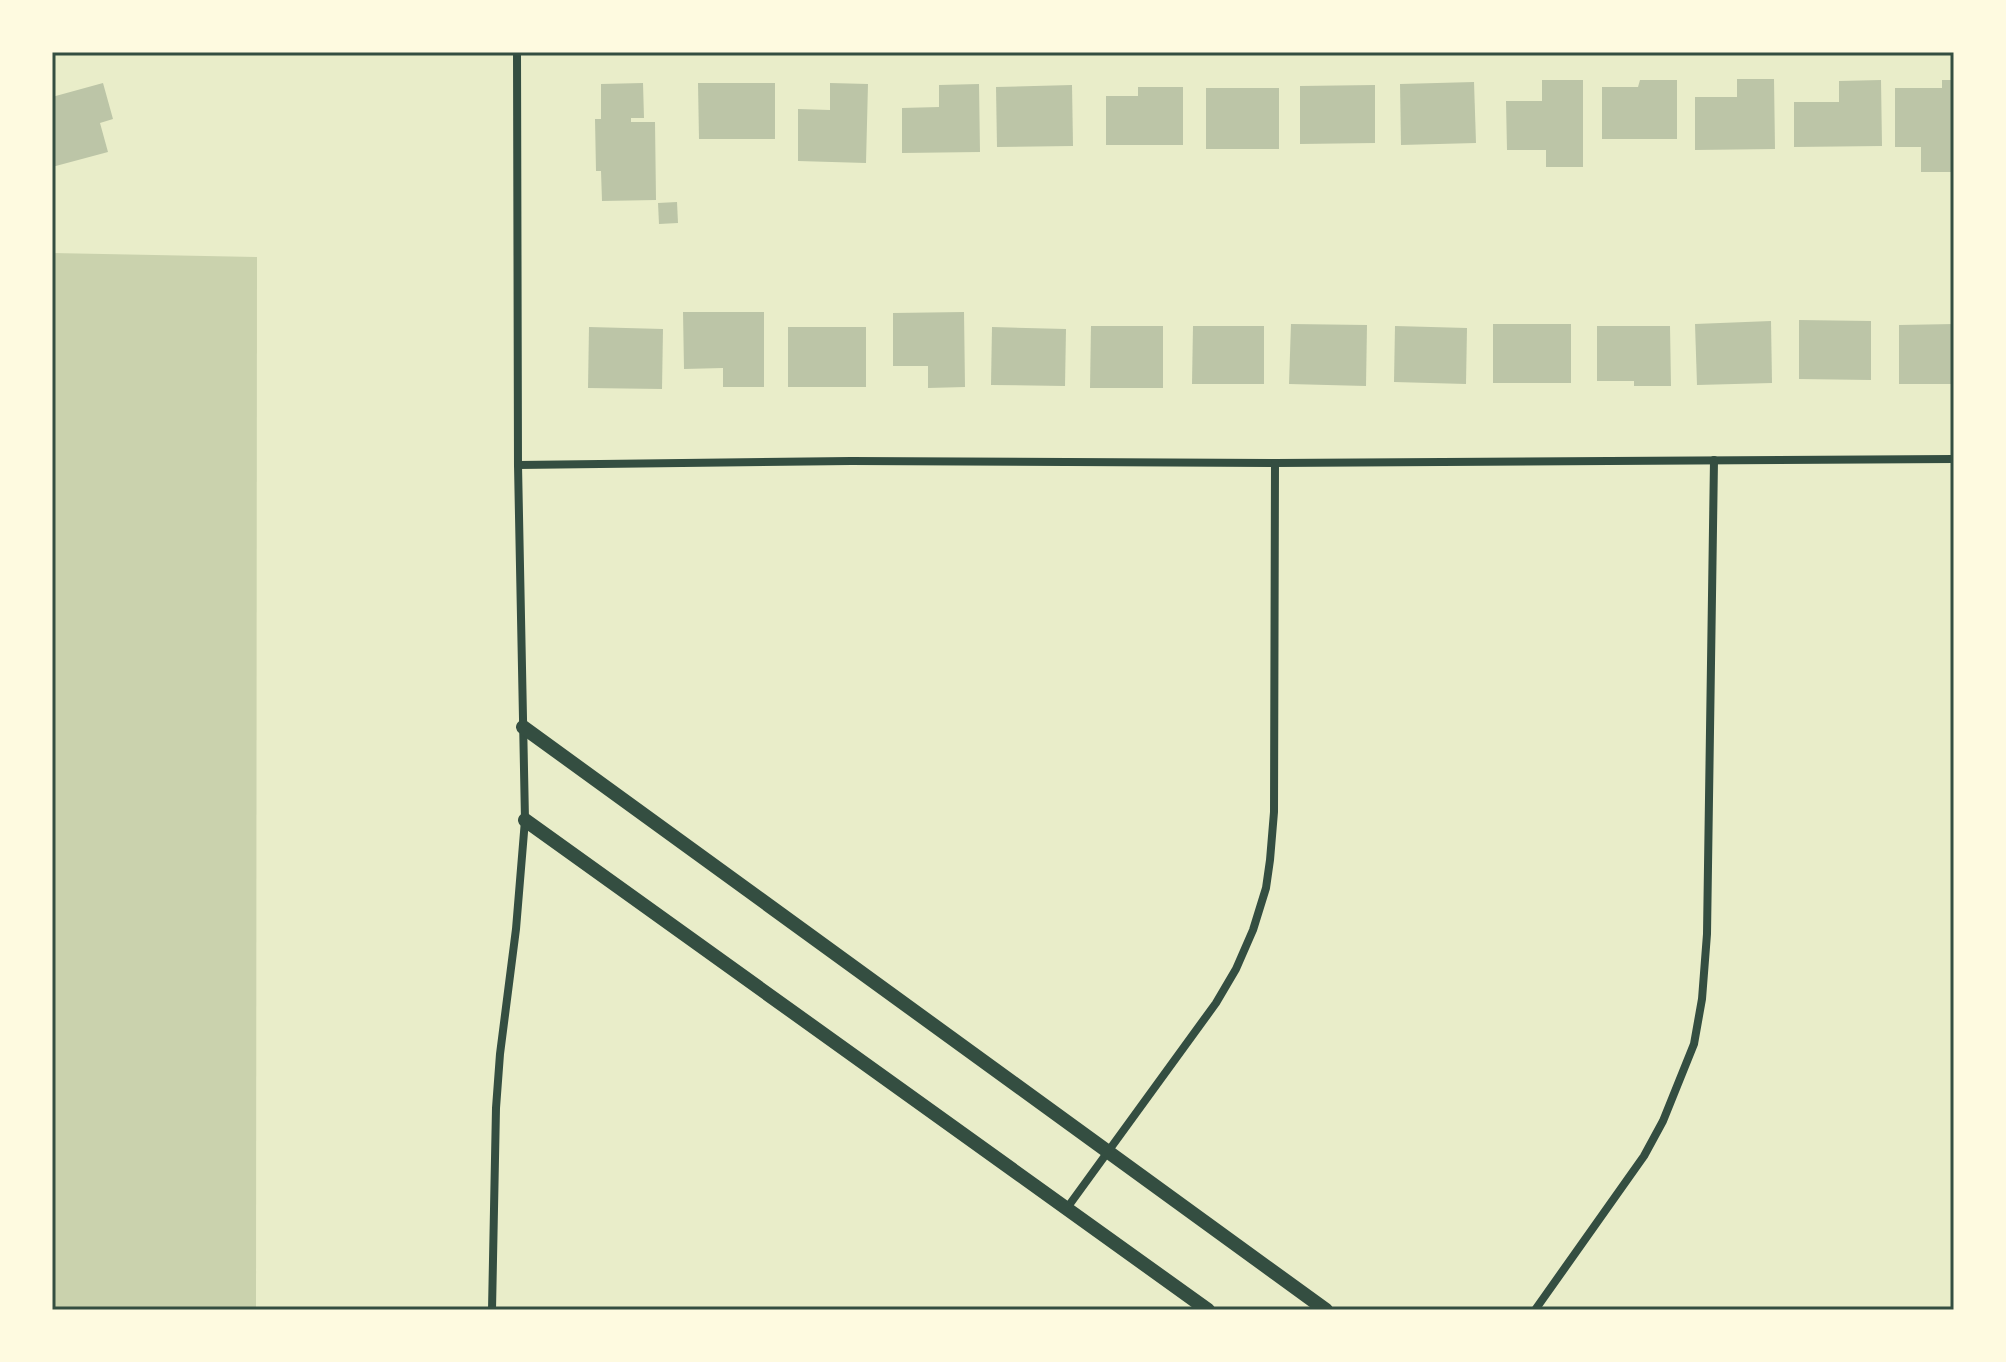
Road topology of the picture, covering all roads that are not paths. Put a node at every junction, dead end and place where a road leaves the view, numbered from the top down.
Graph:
1 (517, 52) edge
2 (1954, 459) edge
3 (1714, 460) junction
4 (1275, 463) junction
5 (518, 465) junction
6 (523, 727) junction
7 (525, 820) junction
8 (1108, 1151) junction
9 (1067, 1208) junction
10 (492, 1310) edge
11 (1208, 1310) edge
12 (1326, 1310) edge
13 (1535, 1310) edge

1 - 5 street
2 - 3 street
3 - 4 street
3 - 13 street
4 - 5 street
4 - 8 street
5 - 6 street
6 - 7 street
6 - 8 street
7 - 9 street
7 - 10 street
8 - 9 street
8 - 12 street
9 - 11 street

